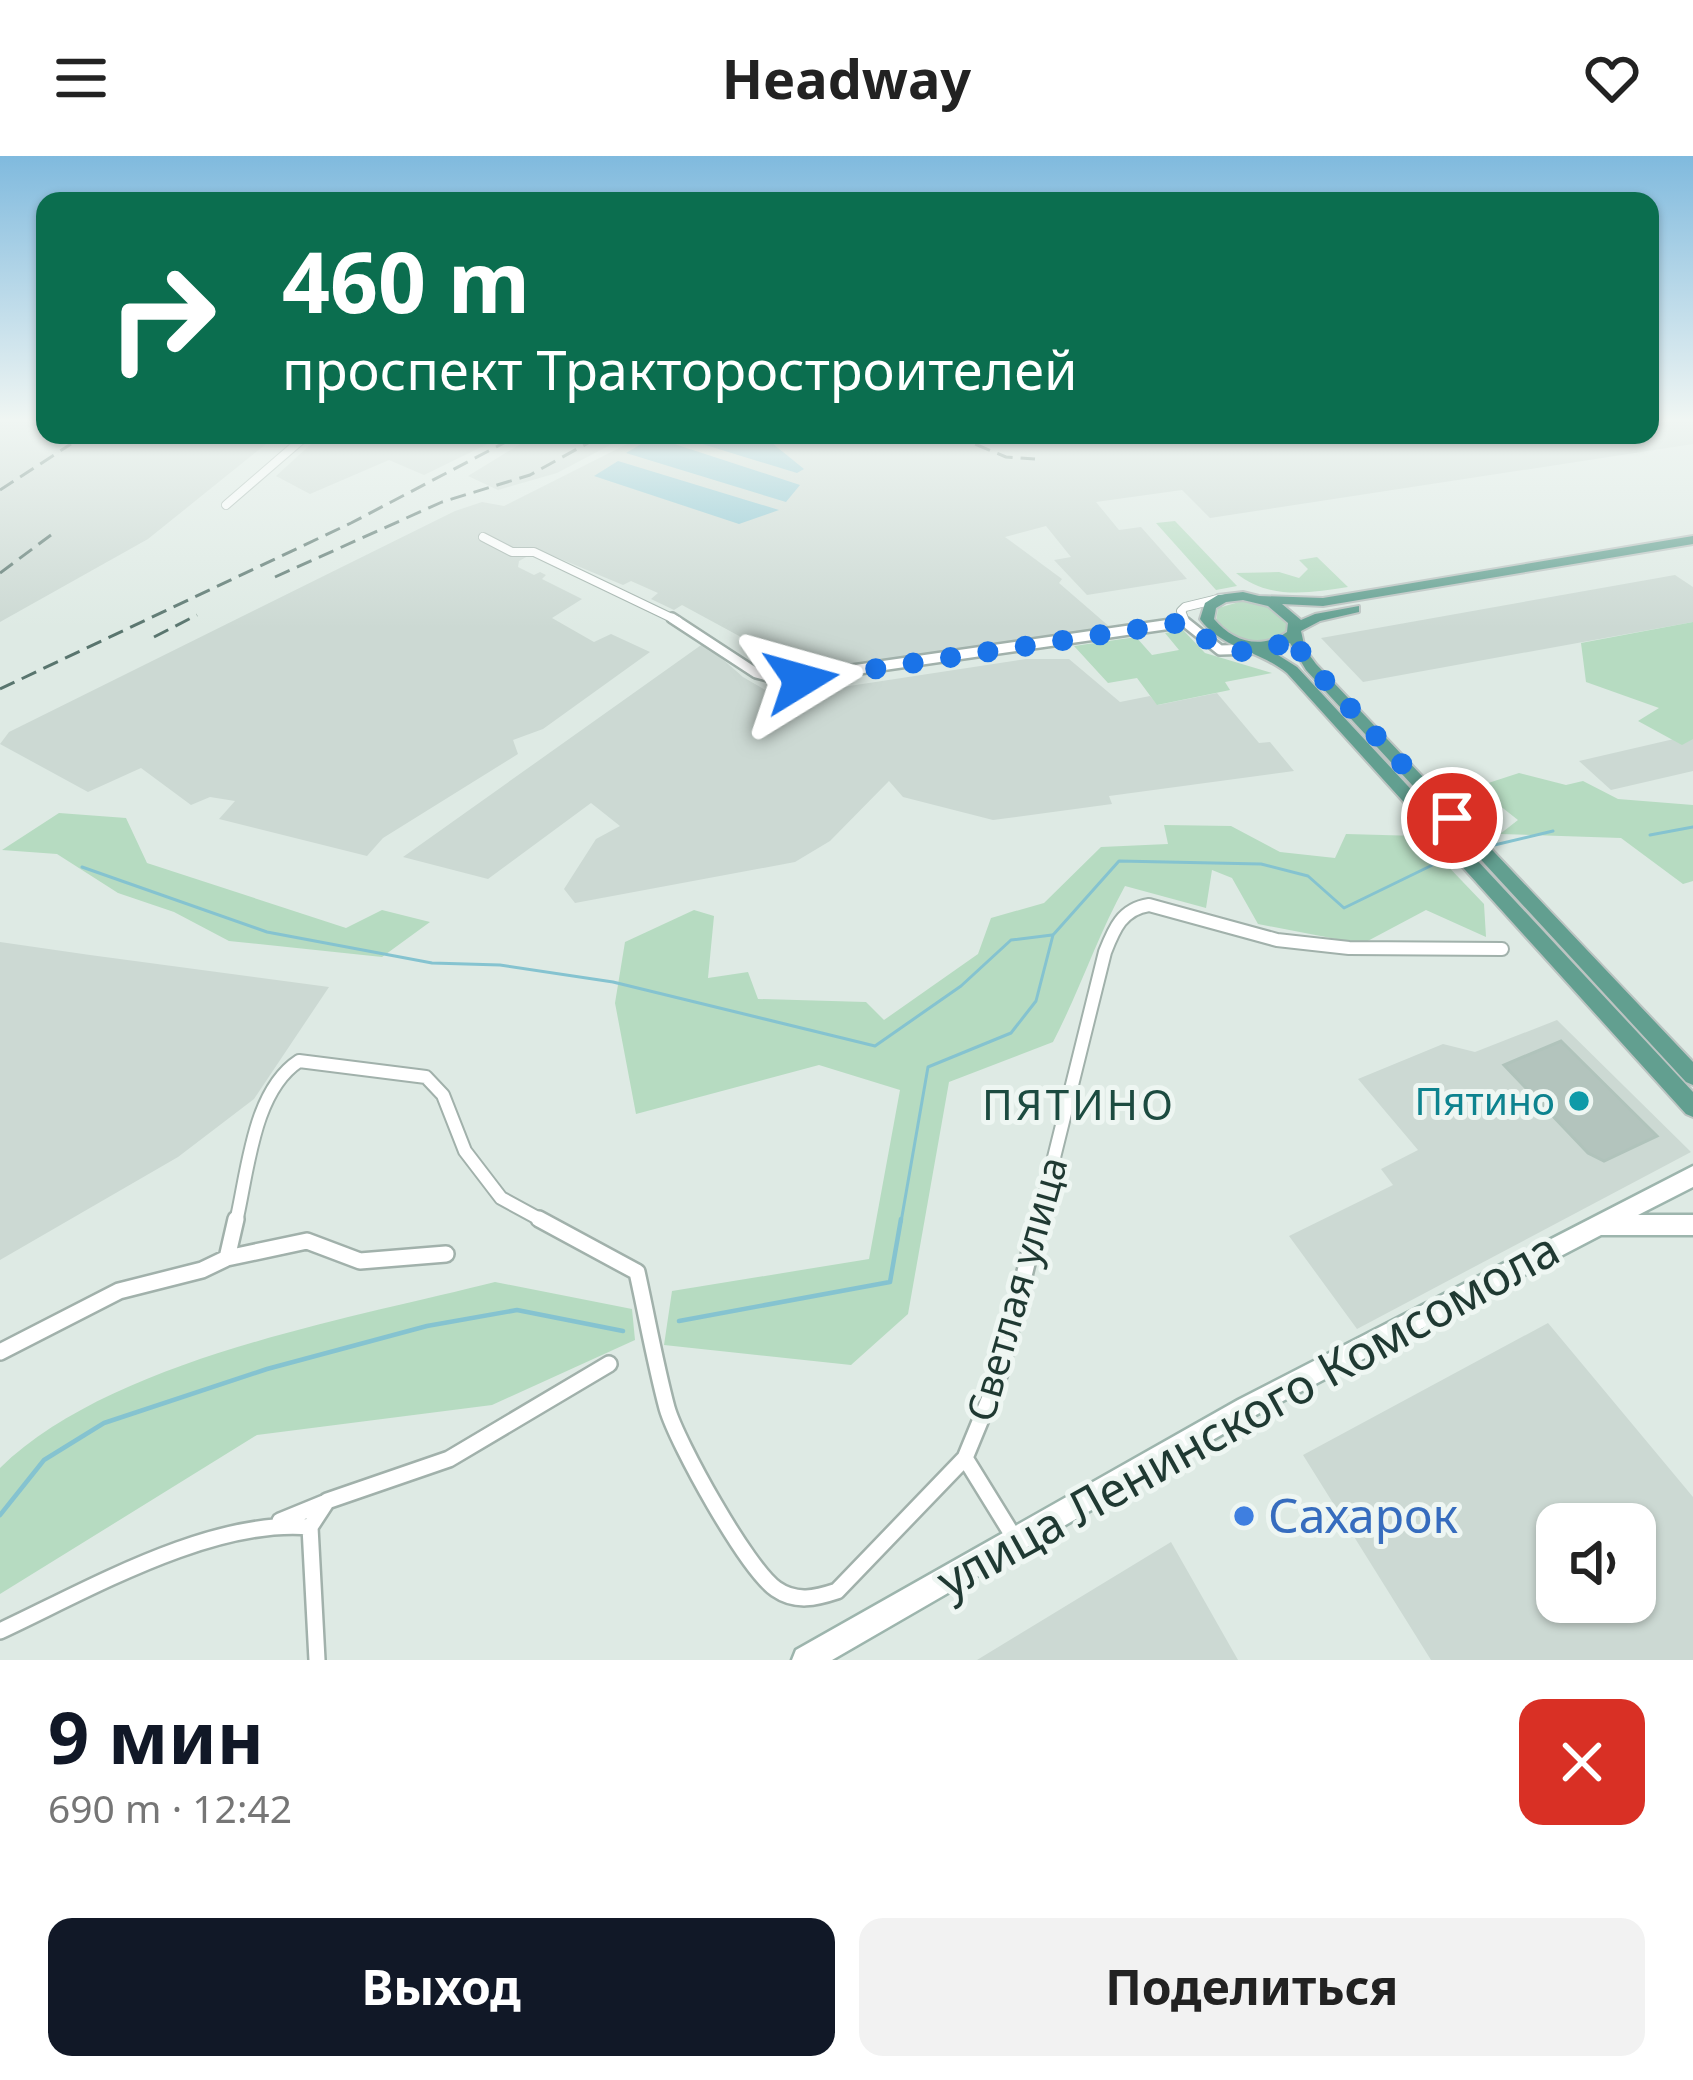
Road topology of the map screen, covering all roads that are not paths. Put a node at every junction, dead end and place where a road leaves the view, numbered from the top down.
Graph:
1 (246, 488) edge
2 (226, 506) dead end
3 (483, 537) dead end
4 (1693, 540) edge
5 (1693, 551) edge
6 (1536, 572) junction
7 (1223, 598) junction
8 (1262, 599) junction
9 (1185, 622) junction
10 (1295, 632) junction
11 (1257, 647) junction
12 (1414, 789) junction
13 (1502, 949) dead end
14 (1645, 1039) junction
15 (1693, 1076) edge
16 (1693, 1107) edge
17 (1693, 1176) edge
18 (1693, 1225) edge
19 (1598, 1226) junction
20 (446, 1253) dead end
21 (226, 1258) junction
22 (0, 1352) edge
23 (609, 1364) dead end
24 (965, 1458) junction
25 (327, 1502) junction
26 (270, 1526) junction
27 (310, 1527) junction
28 (1015, 1539) junction
29 (0, 1631) edge
30 (317, 1660) edge
31 (806, 1660) edge

1 - 2 street
3 - 9 street
4 - 6 main road
5 - 6 main road
6 - 8 main road
6 - 10 main road
7 - 8 main road
7 - 9 street
7 - 11 main road
8 - 10 main road
9 - 11 street
10 - 11 main road
10 - 12 main road
11 - 12 main road
12 - 14 main road
13 - 24 street, Светлая улица
14 - 15 main road
14 - 16 main road
17 - 19 main road, улица Ленинского Комсомола
18 - 19 main road
19 - 28 main road, улица Ленинского Комсомола
20 - 21 street
21 - 22 street
21 - 24 street
23 - 25 street
24 - 28 street, Светлая улица
25 - 26 street
25 - 27 street
26 - 27 street
26 - 29 street
27 - 30 street
28 - 31 main road, улица Ленинского Комсомола

